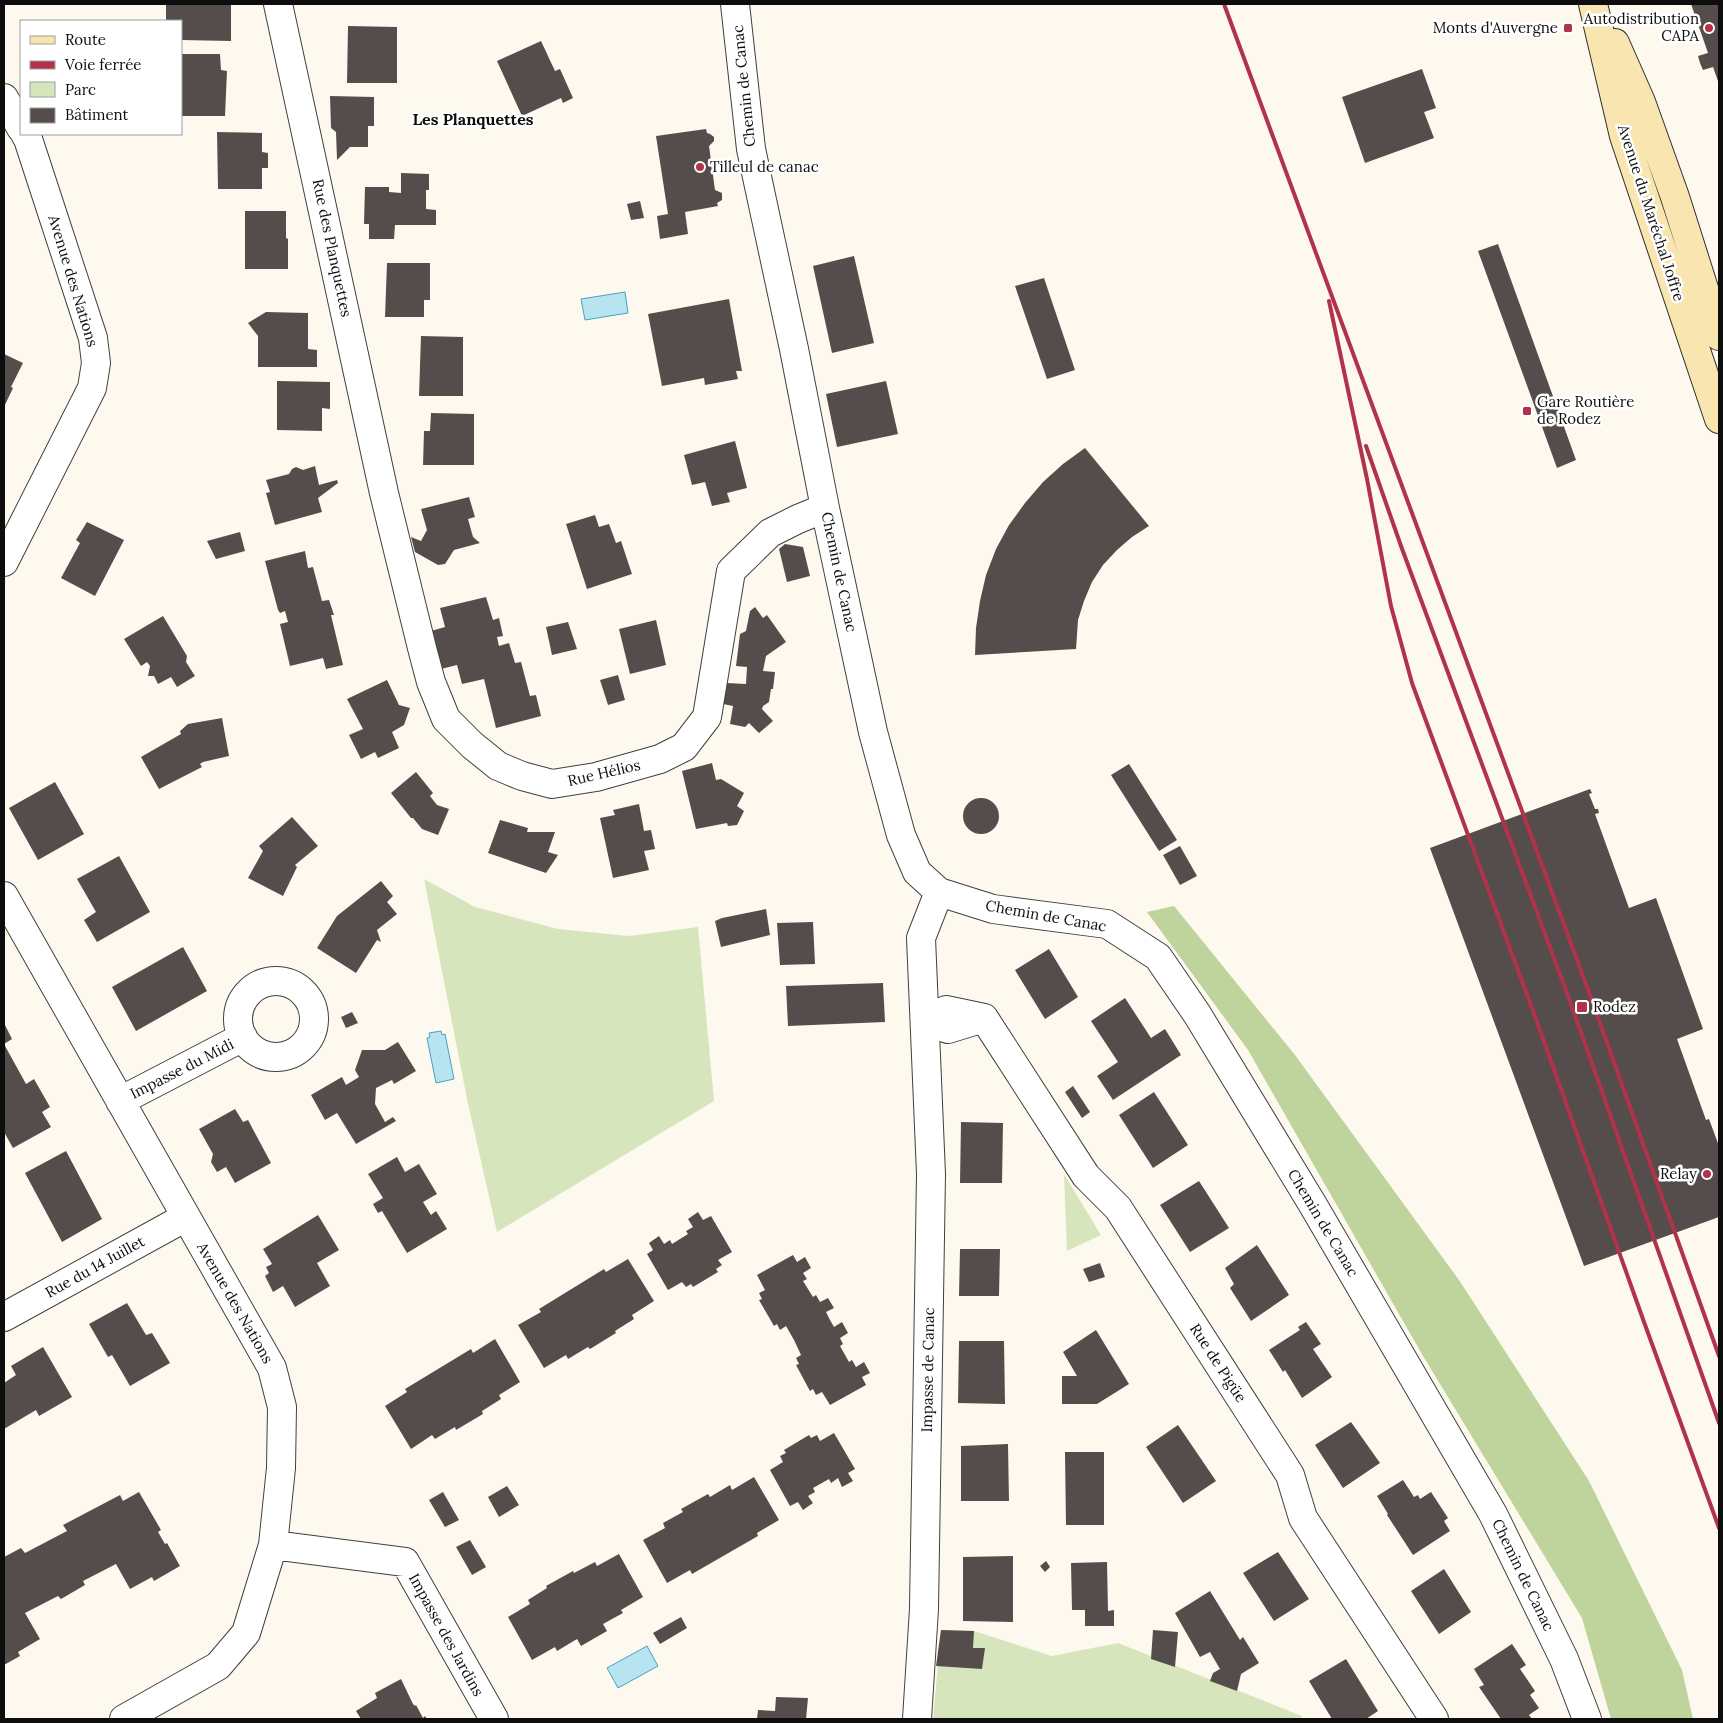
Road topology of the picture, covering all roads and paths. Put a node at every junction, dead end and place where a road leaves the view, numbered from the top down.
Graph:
1 (278, 4) edge
2 (735, 4) edge
3 (1593, 4) edge
4 (1598, 4) edge
5 (4, 98) edge
6 (20, 126) edge
7 (26, 135) edge
8 (1719, 336) edge
9 (1719, 419) edge
10 (384, 493) joint
11 (825, 508) junction
12 (4, 562) edge
13 (939, 892) junction
14 (4, 896) edge
15 (925, 1020) junction
16 (243, 1037) dead end
17 (120, 1101) junction
18 (186, 1217) junction
19 (4, 1317) edge
20 (274, 1545) junction
21 (124, 1719) edge
22 (494, 1719) edge
23 (917, 1719) edge
24 (1434, 1719) edge
25 (1587, 1719) edge

1 - 10 street, Rue des Planquettes
2 - 11 street, Chemin de Canac
3 - 9 main road, Avenue du Maréchal Joffre
4 - 8 main road, Avenue du Maréchal Joffre
5 - 6 street
7 - 12 street, Avenue des Nations
10 - 11 street, Rue Hélios
11 - 13 street, Chemin de Canac
13 - 15 street
13 - 25 street, Chemin de Canac
14 - 17 street, Avenue des Nations
15 - 23 street, Impasse de Canac
15 - 24 street, Rue de Pigüe
16 - 17 street, Impasse du Midi
17 - 18 street, Avenue des Nations
18 - 19 street, Rue du 14 Juillet
18 - 20 street, Avenue des Nations
20 - 21 street, Avenue des Nations
20 - 22 street, Impasse des Jardins

